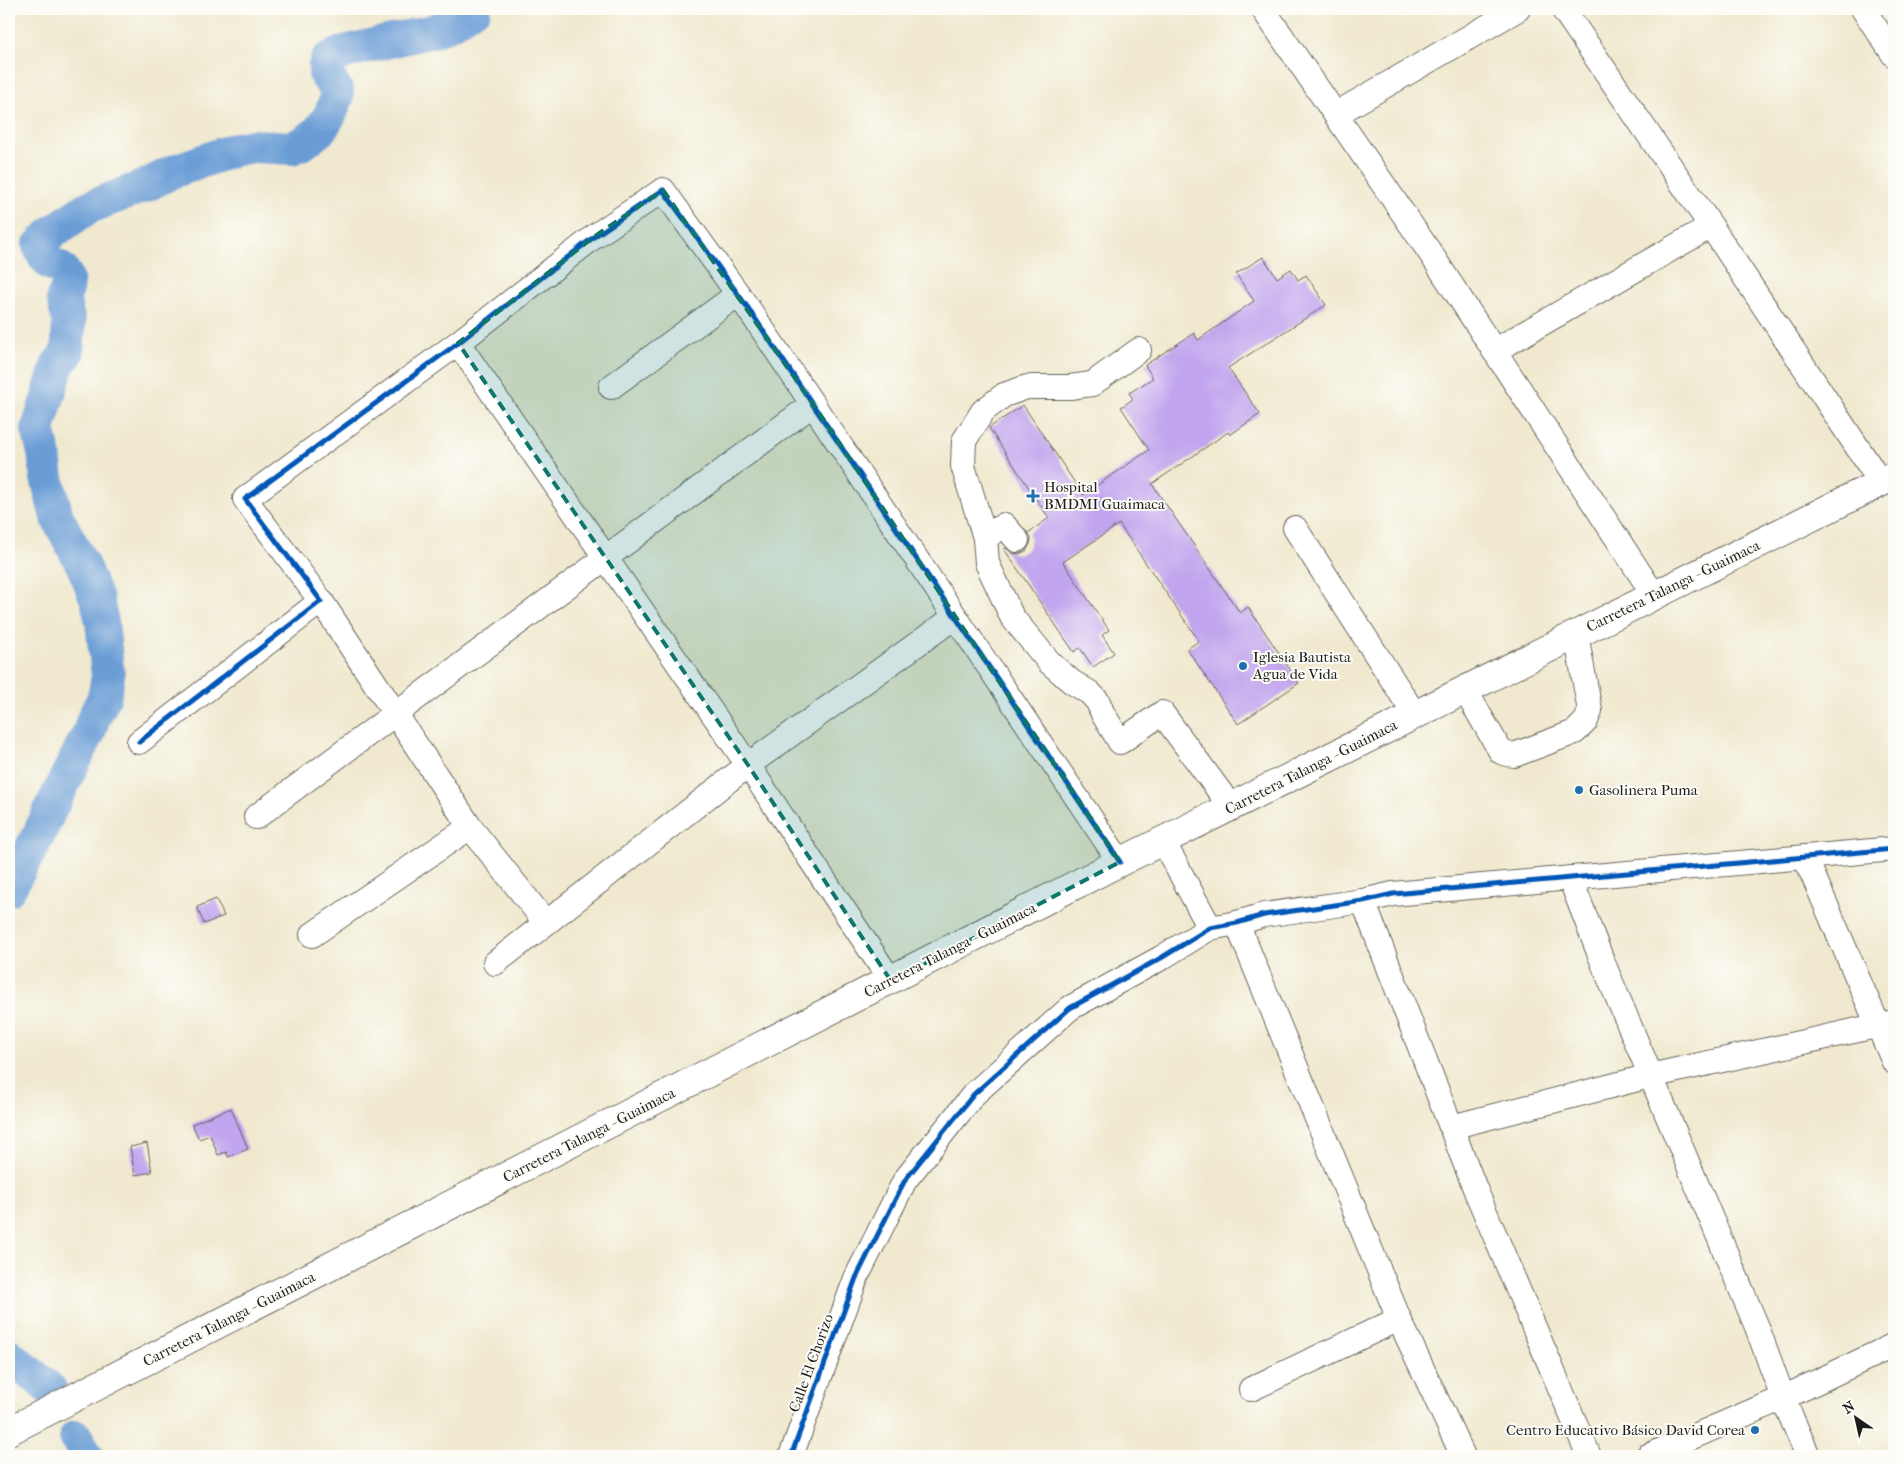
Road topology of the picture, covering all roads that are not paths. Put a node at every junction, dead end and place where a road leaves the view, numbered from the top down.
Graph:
1 (1263, 9) edge
2 (1518, 9) edge
3 (1563, 9) edge
4 (1863, 9) edge
5 (1894, 55) edge
6 (1336, 114) junction
7 (1711, 226) junction
8 (738, 294) junction
9 (458, 343) junction
10 (1139, 350) dead end
11 (1494, 351) junction
12 (611, 388) dead end
13 (812, 404) junction
14 (1887, 480) edge
15 (1295, 528) dead end
16 (985, 538) junction
17 (1017, 540) dead end
18 (605, 559) junction
19 (1654, 595) junction
20 (321, 602) junction
21 (955, 616) junction
22 (1576, 634) junction
23 (1465, 690) junction
24 (396, 714) junction
25 (1415, 715) junction
26 (138, 742) dead end
27 (748, 765) junction
28 (1231, 807) junction
29 (256, 817) dead end
30 (470, 826) junction
31 (1163, 841) junction
32 (1894, 849) edge
33 (1804, 857) junction
34 (1120, 862) junction
35 (1570, 878) junction
36 (1363, 900) junction
37 (1236, 923) junction
38 (546, 924) junction
39 (1210, 928) junction
40 (312, 936) dead end
41 (496, 963) dead end
42 (891, 981) junction
43 (1886, 1024) edge
44 (1894, 1062) edge
45 (1650, 1076) junction
46 (1451, 1127) junction
47 (1400, 1319) junction
48 (1894, 1345) edge
49 (1251, 1389) dead end
50 (1783, 1398) junction
51 (9, 1431) edge
52 (791, 1456) edge
53 (1463, 1456) edge
54 (1588, 1456) edge
55 (1648, 1456) edge
56 (1808, 1456) edge

1 - 6 street
2 - 6 street
3 - 7 street
4 - 5 street
6 - 11 street
7 - 11 street
7 - 14 street
8 - 9 street
8 - 12 street
8 - 13 street
9 - 18 street
9 - 20 street
10 - 16 street
11 - 19 street
13 - 18 street
13 - 21 street
14 - 19 main road, Carretera Talanga - Guaimaca
15 - 25 street
16 - 17 street
16 - 28 street
18 - 24 street
18 - 27 street
19 - 22 main road, Carretera Talanga - Guaimaca
20 - 24 street
20 - 26 street
21 - 27 street
21 - 34 street
22 - 23 main road, Carretera Talanga - Guaimaca
22 - 23 street
23 - 25 main road, Carretera Talanga - Guaimaca
24 - 29 street
24 - 30 street
25 - 28 main road, Carretera Talanga - Guaimaca
27 - 38 street
27 - 42 street
28 - 31 main road, Carretera Talanga - Guaimaca
30 - 38 street
30 - 40 street
31 - 34 main road, Carretera Talanga - Guaimaca
31 - 39 street
32 - 33 street
33 - 35 street
33 - 43 street
34 - 42 main road, Carretera Talanga - Guaimaca
35 - 36 street
35 - 45 street
36 - 37 street
36 - 46 street
37 - 39 street
37 - 47 street
38 - 41 street
39 - 52 street, Calle El Chorizo
42 - 51 main road, Carretera Talanga - Guaimaca
43 - 44 street
43 - 45 street
45 - 46 street
45 - 50 street
46 - 54 street
47 - 49 street
47 - 53 street
48 - 50 street
50 - 55 street
50 - 56 street

